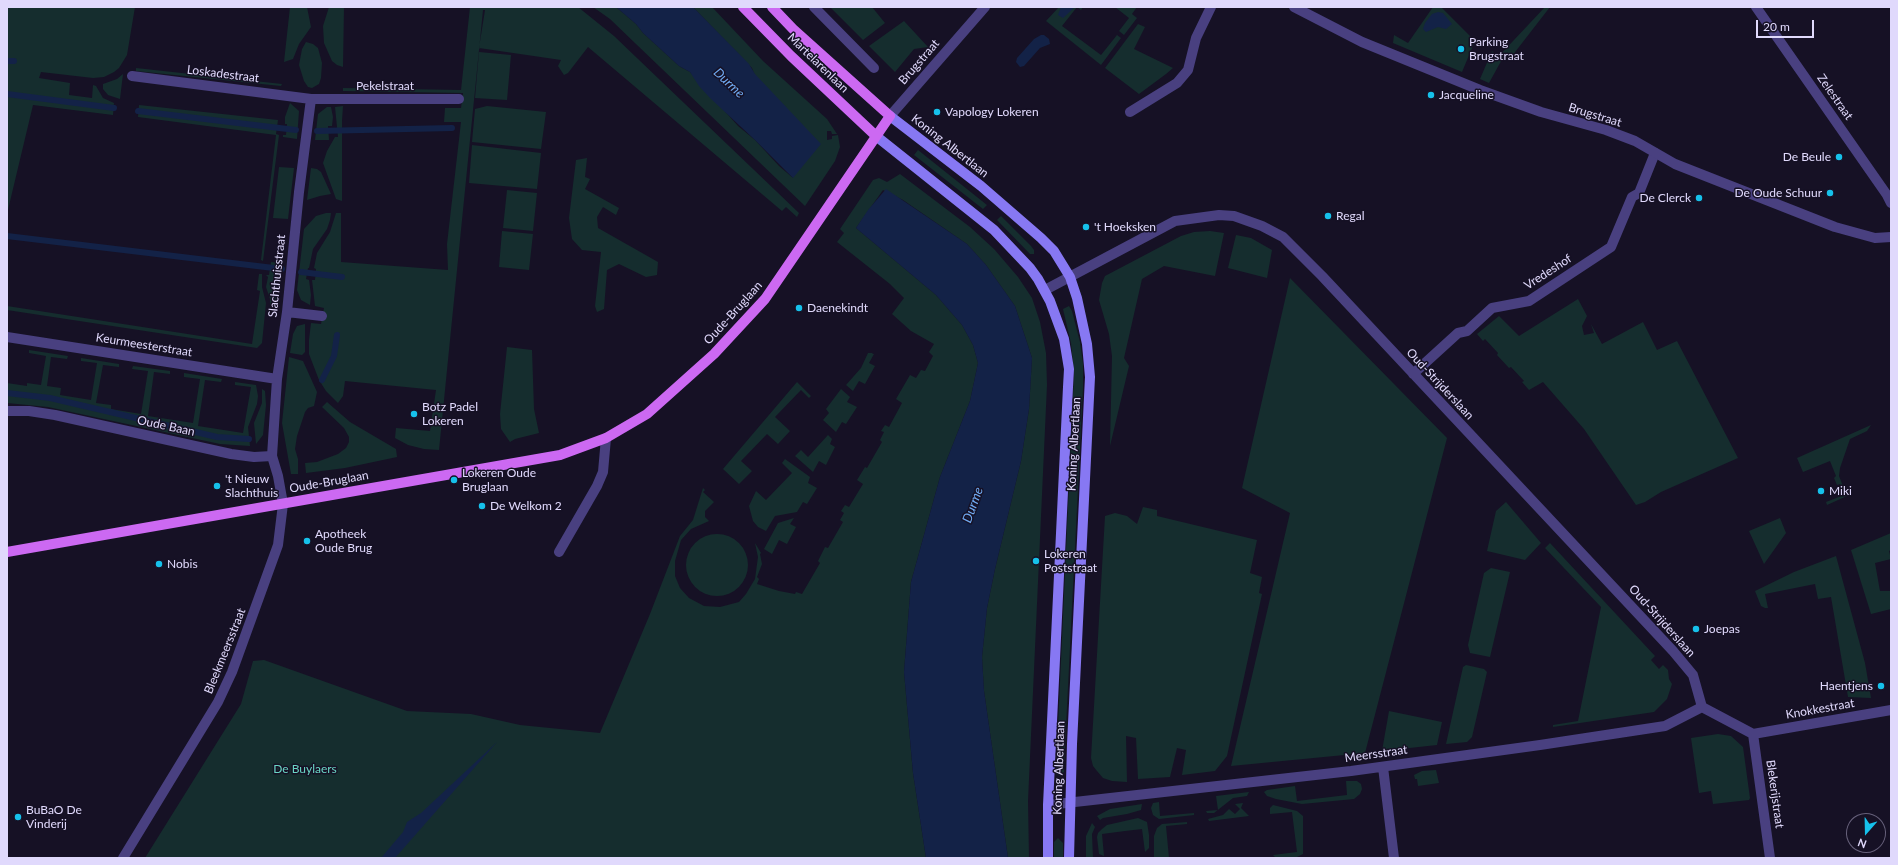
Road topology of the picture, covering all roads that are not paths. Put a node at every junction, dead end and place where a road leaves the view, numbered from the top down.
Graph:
1 (743, 7) edge
2 (772, 7) edge
3 (814, 7) edge
4 (985, 7) edge
5 (1211, 7) edge
6 (1294, 7) edge
7 (1756, 7) edge
8 (874, 68) dead end
9 (132, 76) dead end
10 (311, 99) junction
11 (459, 99) dead end
12 (1130, 112) dead end
13 (890, 116) junction
14 (876, 136) junction
15 (1655, 153) junction
16 (1891, 204) edge
17 (1891, 237) edge
18 (1070, 277) junction
19 (1044, 290) junction
20 (287, 312) junction
21 (322, 316) dead end
22 (7, 337) edge
23 (1413, 374) junction
24 (277, 379) junction
25 (7, 411) edge
26 (606, 438) junction
27 (272, 456) junction
28 (283, 504) junction
29 (7, 552) edge
30 (559, 552) dead end
31 (1702, 707) junction
32 (1891, 710) edge
33 (1753, 734) junction
34 (1383, 767) junction
35 (1070, 802) junction
36 (1048, 805) junction
37 (123, 858) edge
38 (1048, 858) edge
39 (1069, 858) edge
40 (1394, 858) edge
41 (1770, 858) edge

1 - 14 main road, Martelarenlaan
2 - 13 main road, Martelarenlaan
3 - 8 street
4 - 13 street, Brugstraat
5 - 12 street
6 - 15 street, Brugstraat
7 - 16 street, Zelestraat
9 - 10 street, Loskadestraat
10 - 11 street, Pekelstraat
10 - 20 street, Slachthuisstraat
13 - 14 main road, Brugstraat
13 - 18 main road, Koning Albertlaan
14 - 19 main road, Koning Albertlaan
14 - 26 main road, Oude-Bruglaan
15 - 17 street, Brugstraat
15 - 23 street, Vredeshof
18 - 19 street, Oud-Strijderslaan
18 - 23 street, Oud-Strijderslaan
18 - 35 main road, Koning Albertlaan
19 - 36 main road, Koning Albertlaan
20 - 21 street
20 - 24 street, Slachthuisstraat
22 - 24 street, Keurmeesterstraat
23 - 31 street, Oud-Strijderslaan
24 - 27 street, Slachthuisstraat
25 - 27 street, Oude Baan
26 - 28 main road, Oude-Bruglaan
26 - 30 street
27 - 28 street
28 - 29 main road, Oude-Bruglaan
28 - 37 street, Bleekmeersstraat
31 - 33 street
31 - 34 street, Meersstraat
32 - 33 street, Knokkestraat
33 - 41 street, Blekerijstraat
34 - 35 street, Meersstraat
34 - 40 street
35 - 36 street, Meersstraat
35 - 39 main road, Koning Albertlaan
36 - 38 main road, Koning Albertlaan

